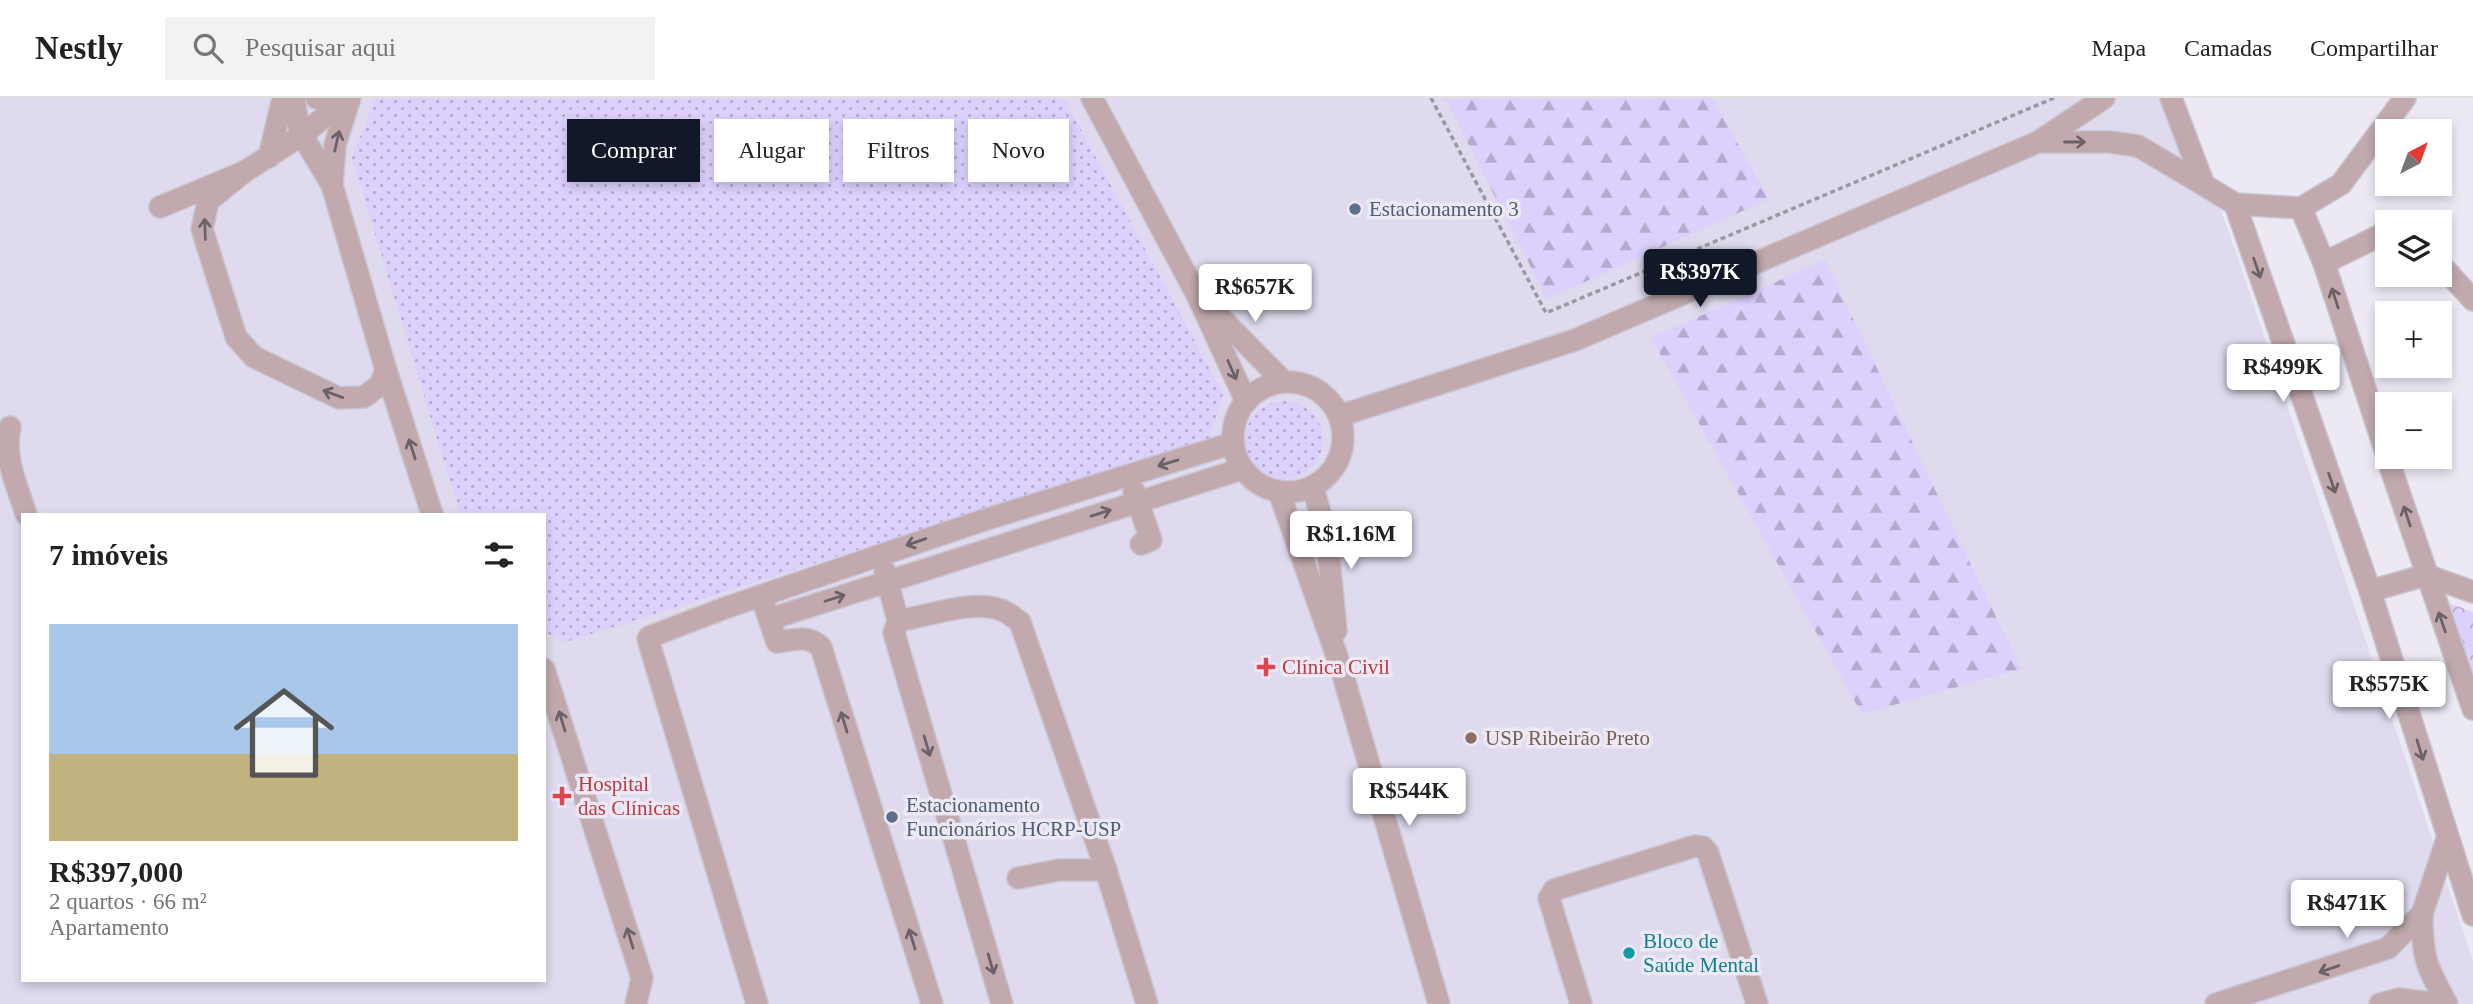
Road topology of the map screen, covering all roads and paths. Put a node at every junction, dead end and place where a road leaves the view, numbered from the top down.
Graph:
1 (283, 98) edge
2 (294, 98) edge
3 (316, 98) edge
4 (347, 98) edge
5 (1092, 98) edge
6 (1432, 98) edge
7 (2054, 98) edge
8 (2104, 98) edge
9 (2171, 98) edge
10 (2405, 98) edge
11 (302, 135) junction
12 (2038, 142) junction
13 (269, 157) junction
14 (244, 172) junction
15 (332, 185) junction
16 (2204, 185) junction
17 (2235, 204) junction
18 (160, 207) dead end
19 (2301, 208) junction
20 (2375, 238) edge
21 (2324, 263) junction
22 (2452, 277) edge
23 (1197, 295) junction
24 (2473, 300) edge
25 (386, 370) junction
26 (1284, 382) junction
27 (1246, 401) junction
28 (1339, 416) junction
29 (2375, 419) edge
30 (10, 427) dead end
31 (1233, 443) junction
32 (1242, 469) junction
33 (2391, 469) edge
34 (1128, 475) junction
35 (1314, 486) junction
36 (1279, 492) junction
37 (1045, 501) junction
38 (1138, 502) junction
39 (1011, 511) junction
40 (26, 513) edge
41 (432, 513) edge
42 (959, 528) junction
43 (1054, 528) junction
44 (1020, 539) junction
45 (1141, 544) dead end
46 (880, 555) junction
47 (968, 556) junction
48 (2426, 575) junction
49 (888, 583) junction
50 (2370, 591) junction
51 (2473, 592) edge
52 (761, 595) junction
53 (770, 619) junction
54 (898, 621) junction
55 (1340, 665) junction
56 (546, 675) edge
57 (2473, 709) edge
58 (2447, 839) junction
59 (1106, 870) junction
60 (1018, 878) dead end
61 (2423, 914) junction
62 (2473, 915) edge
63 (2257, 998) edge
64 (636, 1004) edge
65 (757, 1004) edge
66 (932, 1004) edge
67 (1002, 1004) edge
68 (1147, 1004) edge
69 (1439, 1004) edge
70 (1580, 1004) edge
71 (1757, 1004) edge
72 (2216, 1004) edge
73 (2380, 1004) edge
74 (2441, 1004) edge
75 (2447, 1004) edge

1 - 13 street
2 - 11 street
3 - 4 street
4 - 11 street
15 -> 4 street
5 - 23 street
6 - 7 path
8 - 12 street
9 - 16 street
10 - 19 street
11 - 13 street
11 - 15 street
12 -> 16 street
12 - 28 street
13 - 14 street
14 - 18 street
25 -> 14 street
15 - 25 street
16 - 17 street
17 - 19 street
17 -> 50 street
19 - 21 street
20 - 21 street
29 -> 21 street
22 - 24 street
23 - 26 street
23 -> 27 street
41 -> 25 street
26 - 27 street
26 - 28 street
27 - 31 street
28 - 35 street
30 - 40 street
31 - 32 street
31 -> 34 street
32 - 36 street
32 - 38 street
48 -> 33 street
34 - 37 street
34 - 38 street
35 - 36 street
35 - 55 street
36 - 55 street
37 - 39 street
37 - 43 street
43 -> 38 street
38 - 45 street
39 - 42 street
39 - 44 street
42 -> 46 street
42 - 47 street
43 - 44 street
44 - 47 street
46 - 49 street
46 - 52 street
47 - 49 street
48 - 50 street
48 - 51 street
57 -> 48 street
53 -> 49 street
49 - 54 street
50 -> 58 street
52 - 53 street
52 - 65 street
66 -> 53 street
54 - 59 street
54 -> 67 street
55 - 69 street
64 -> 56 street
58 - 61 street
58 - 62 street
59 - 60 street
59 - 68 street
61 -> 63 street
61 - 75 street
63 - 72 street
70 - 71 street
73 - 74 street

